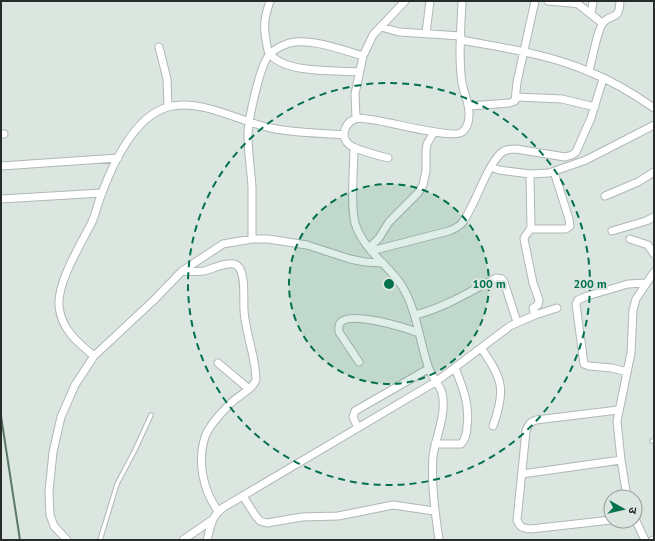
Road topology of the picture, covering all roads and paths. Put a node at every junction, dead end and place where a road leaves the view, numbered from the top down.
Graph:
1 (270, 1) edge
2 (405, 1) edge
3 (430, 1) edge
4 (462, 1) edge
5 (535, 1) edge
6 (548, 1) edge
7 (593, 1) edge
8 (620, 1) edge
9 (591, 14) junction
10 (602, 23) junction
11 (381, 27) junction
12 (426, 34) junction
13 (461, 38) junction
14 (159, 47) dead end
15 (525, 52) junction
16 (270, 54) junction
17 (363, 56) junction
18 (589, 71) junction
19 (359, 72) junction
20 (603, 79) junction
21 (516, 97) junction
22 (469, 106) junction
23 (168, 107) junction
24 (594, 107) junction
25 (654, 108) edge
26 (356, 118) junction
27 (249, 121) junction
28 (654, 125) edge
29 (434, 132) junction
30 (344, 135) junction
31 (354, 148) junction
32 (118, 158) junction
33 (388, 158) dead end
34 (579, 158) junction
35 (1, 166) edge
36 (495, 168) junction
37 (558, 171) junction
38 (654, 172) edge
39 (530, 174) junction
40 (102, 193) junction
41 (605, 196) dead end
42 (1, 199) edge
43 (654, 217) edge
44 (530, 229) junction
45 (612, 231) dead end
46 (252, 239) junction
47 (630, 239) dead end
48 (370, 250) junction
49 (654, 254) edge
50 (383, 263) junction
51 (182, 271) junction
52 (654, 272) edge
53 (646, 283) junction
54 (557, 308) dead end
55 (415, 315) junction
56 (535, 315) junction
57 (517, 322) junction
58 (419, 333) junction
59 (481, 348) junction
60 (94, 356) junction
61 (218, 362) dead end
62 (359, 362) dead end
63 (455, 368) junction
64 (428, 369) junction
65 (627, 372) junction
66 (437, 381) junction
67 (249, 389) junction
68 (618, 410) junction
69 (151, 415) dead end
70 (493, 426) dead end
71 (358, 428) junction
72 (435, 444) junction
73 (621, 460) junction
74 (522, 474) junction
75 (626, 489) edge
76 (243, 496) junction
77 (218, 511) junction
78 (434, 511) junction
79 (212, 520) junction
80 (603, 521) edge
81 (640, 529) edge
82 (67, 540) edge
83 (100, 540) edge
84 (183, 540) edge
85 (207, 540) edge
86 (439, 540) edge
87 (645, 540) edge

1 - 16 street
2 - 11 street
3 - 12 street
4 - 13 street
5 - 15 street
6 - 9 street
7 - 9 street
8 - 10 street
9 - 10 street
10 - 18 street
11 - 12 street
11 - 17 street
12 - 13 street
13 - 15 street
13 - 22 street
14 - 23 street
15 - 18 street
15 - 21 street
16 - 17 street
16 - 19 street
16 - 27 street
17 - 19 street
18 - 20 street
19 - 26 street
20 - 24 street
20 - 25 street
21 - 22 street
21 - 24 street
22 - 29 street
23 - 27 street
23 - 32 street
24 - 34 street
26 - 29 street
26 - 30 street
27 - 30 street
27 - 46 street
28 - 34 street
29 - 48 street
30 - 31 street
31 - 33 street
31 - 48 street
32 - 35 street
32 - 40 street
34 - 36 street
34 - 37 street
36 - 39 street
36 - 48 street
37 - 39 street
37 - 44 street
38 - 41 street
39 - 44 street
40 - 42 street
40 - 60 street
43 - 45 street
44 - 56 street
46 - 50 street
46 - 51 street
47 - 49 street
48 - 50 street
50 - 55 street
51 - 60 street
51 - 67 street
52 - 53 street
53 - 65 street
53 - 65 street
54 - 56 street
55 - 57 street
55 - 58 street
56 - 57 street
57 - 59 street
58 - 62 street
58 - 64 street
59 - 63 street
59 - 70 street
60 - 82 street
61 - 67 street
63 - 66 street
63 - 72 street
64 - 66 street
64 - 71 street
65 - 68 street
66 - 71 street
66 - 72 street
67 - 77 street
68 - 73 street
68 - 74 street
69 - 83 lane
71 - 76 street
72 - 78 street
73 - 74 street
73 - 75 street
74 - 80 street
76 - 77 street
76 - 78 street
77 - 79 street
78 - 86 street
79 - 84 street
79 - 85 street
81 - 87 street

